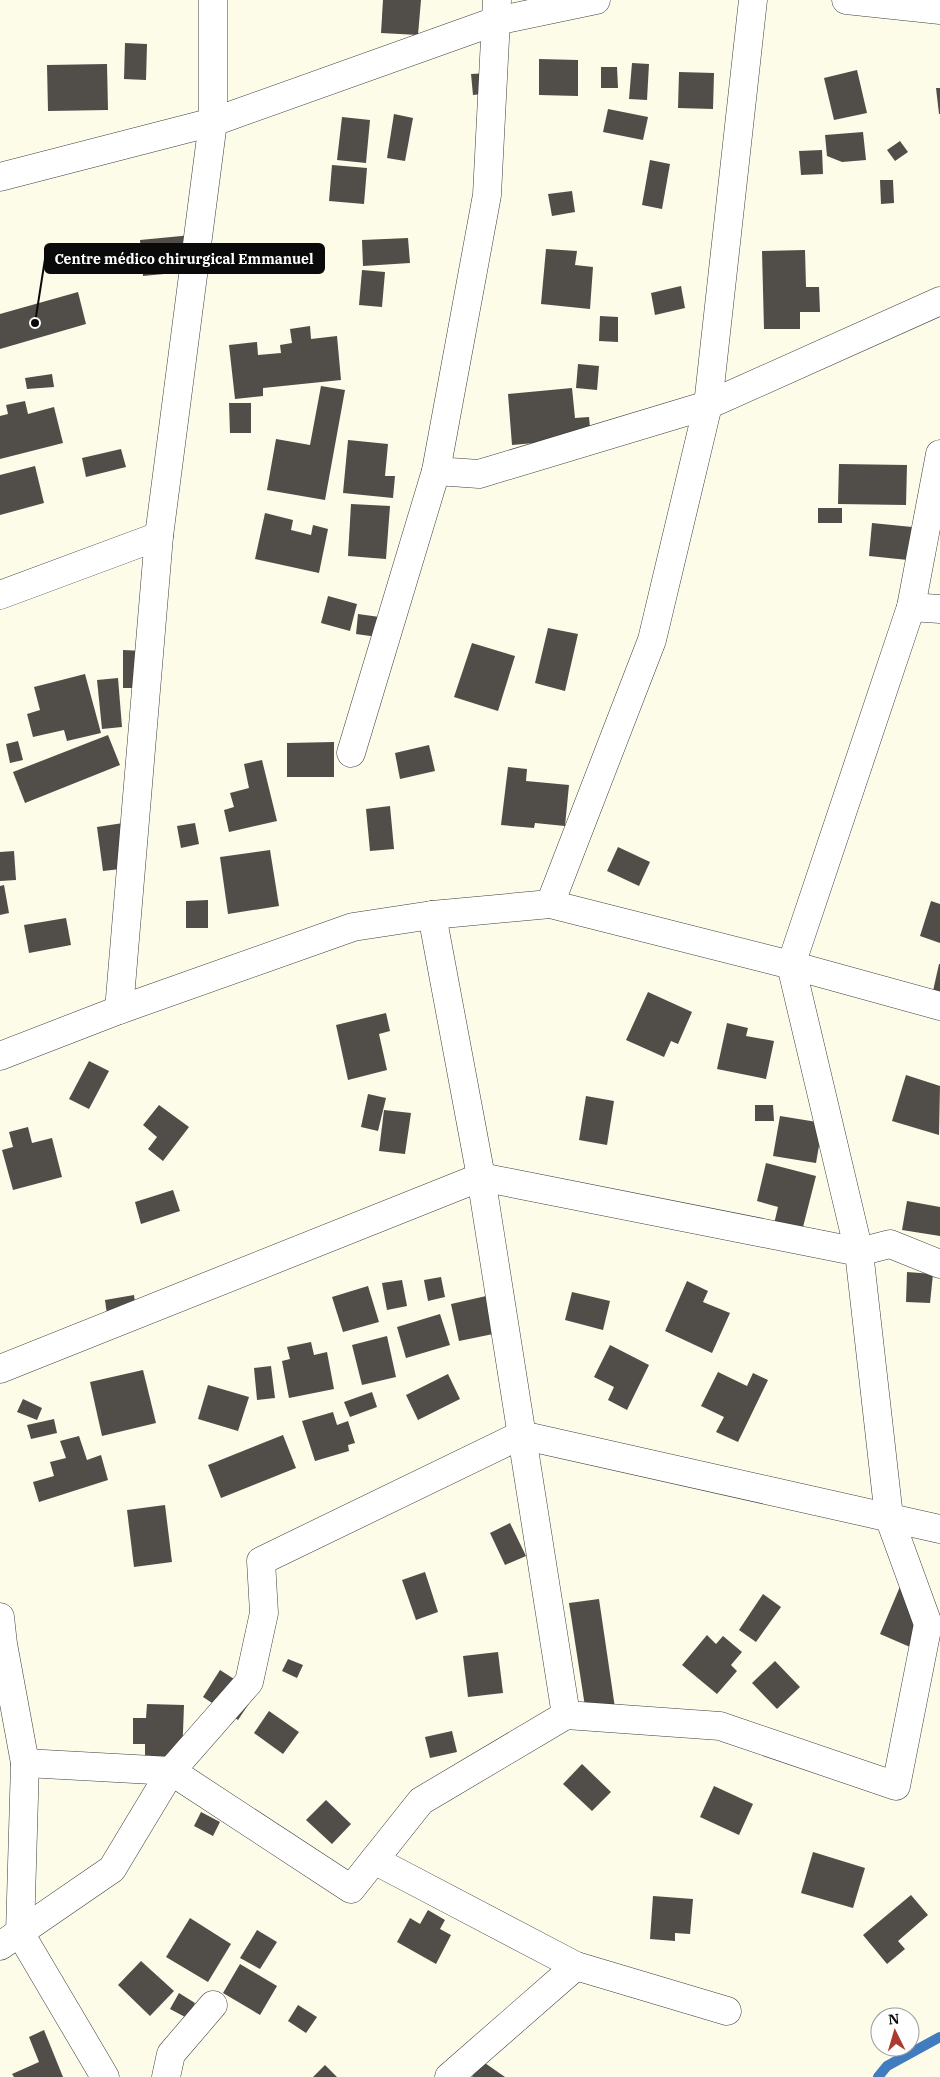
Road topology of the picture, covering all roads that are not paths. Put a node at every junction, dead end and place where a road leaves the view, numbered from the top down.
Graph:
1 (213, 0) edge
2 (596, 0) edge
3 (752, 0) edge
4 (846, 0) edge
5 (496, 10) edge
6 (940, 10) edge
7 (213, 122) junction
8 (0, 177) edge
9 (940, 301) edge
10 (708, 405) junction
11 (940, 454) edge
12 (436, 471) junction
13 (159, 536) junction
14 (0, 595) edge
15 (911, 608) junction
16 (940, 610) edge
17 (351, 753) dead end
18 (550, 904) junction
19 (432, 915) junction
20 (790, 965) junction
21 (940, 1006) edge
22 (119, 1010) junction
23 (0, 1056) edge
24 (481, 1177) junction
25 (859, 1252) junction
26 (940, 1264) edge
27 (0, 1369) edge
28 (521, 1435) junction
29 (889, 1517) junction
30 (940, 1529) edge
31 (1, 1635) edge
32 (566, 1716) junction
33 (25, 1763) junction
34 (171, 1771) junction
35 (374, 1860) junction
36 (10, 1939) edge
37 (576, 1966) junction
38 (213, 2005) dead end
39 (727, 2011) dead end
40 (105, 2077) edge
41 (166, 2077) edge
42 (449, 2077) edge

1 - 7 street
2 - 5 street
3 - 10 street
4 - 6 street
5 - 7 street
5 - 12 street
7 - 8 street
7 - 13 street
9 - 10 street
10 - 12 street
10 - 18 street
11 - 15 street
12 - 17 street
13 - 14 street
13 - 22 street
15 - 16 street
15 - 20 street
18 - 19 street
18 - 20 street
19 - 22 street
19 - 24 street
20 - 21 street
20 - 25 street
22 - 23 street
24 - 25 street
24 - 27 street
24 - 28 street
25 - 26 street
25 - 29 street
28 - 29 street
28 - 32 street
28 - 34 street
29 - 30 street
29 - 32 street
31 - 33 street
32 - 35 street
33 - 34 street
33 - 36 street
34 - 35 street
34 - 36 street
35 - 37 street
36 - 40 street
37 - 39 street
37 - 42 street
38 - 41 street

